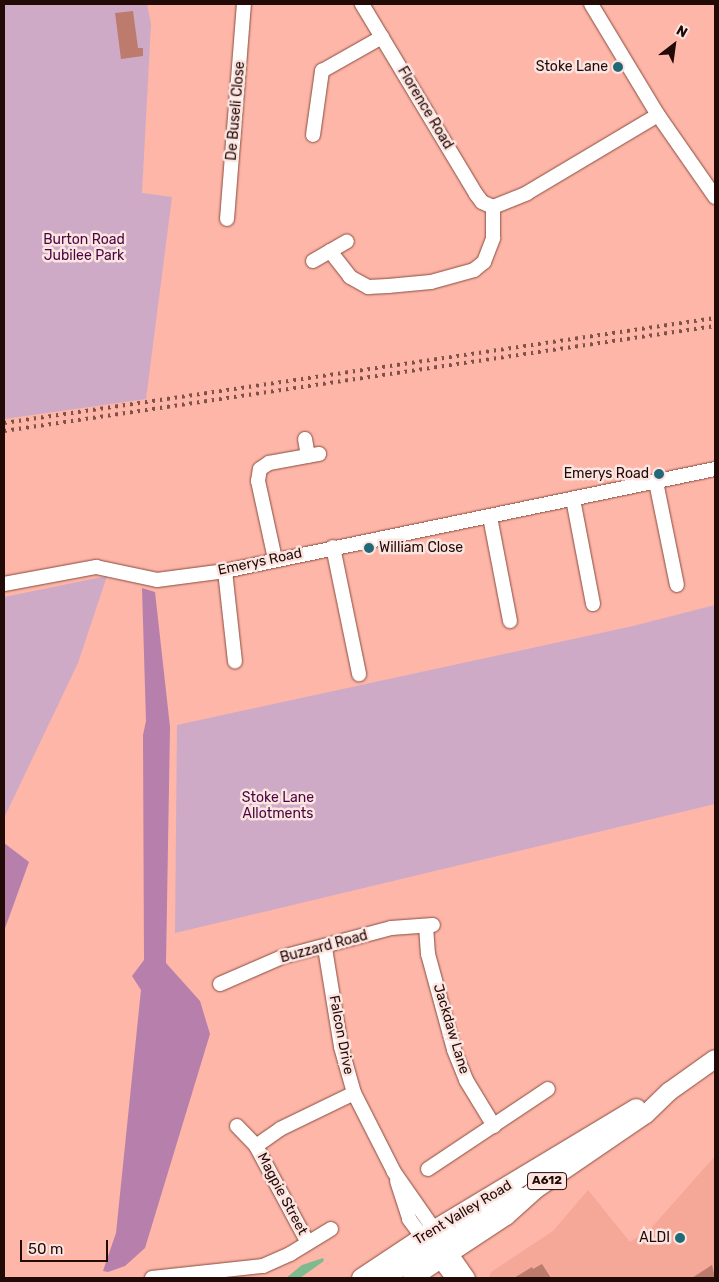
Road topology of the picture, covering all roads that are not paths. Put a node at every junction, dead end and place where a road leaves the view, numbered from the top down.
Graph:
1 (244, 4) edge
2 (362, 4) edge
3 (591, 4) edge
4 (382, 37) junction
5 (658, 115) junction
6 (313, 135) dead end
7 (715, 197) edge
8 (493, 207) junction
9 (227, 219) dead end
10 (347, 241) dead end
11 (330, 251) junction
12 (314, 261) dead end
13 (305, 439) dead end
14 (715, 469) edge
15 (656, 482) junction
16 (573, 499) junction
17 (490, 517) junction
18 (333, 547) junction
19 (275, 559) junction
20 (225, 570) junction
21 (4, 582) edge
22 (677, 585) dead end
23 (593, 605) dead end
24 (510, 621) dead end
25 (235, 661) dead end
26 (359, 674) dead end
27 (429, 926) joint
28 (325, 948) junction
29 (220, 984) dead end
30 (715, 1059) edge
31 (548, 1089) dead end
32 (670, 1091) junction
33 (354, 1093) junction
34 (237, 1126) dead end
35 (494, 1126) junction
36 (256, 1146) junction
37 (428, 1169) dead end
38 (331, 1229) dead end
39 (308, 1243) junction
40 (437, 1245) junction
41 (152, 1278) edge
42 (362, 1278) edge
43 (384, 1278) edge
44 (412, 1278) edge
45 (452, 1278) edge
46 (468, 1278) edge

1 - 9 street, De Buseli Close
2 - 4 street, Florence Road
3 - 5 street
4 - 6 street
4 - 8 street, Florence Road
5 - 7 street
5 - 8 street
8 - 11 street
10 - 11 street
11 - 12 street
13 - 19 street
14 - 15 street, Emerys Road
15 - 16 street, Emerys Road
15 - 22 street
16 - 17 street, Emerys Road
16 - 23 street
17 - 18 street, Emerys Road
17 - 24 street
18 - 19 street, Emerys Road
18 - 26 street
19 - 20 street, Emerys Road
20 - 21 street, Emerys Road
20 - 25 street
27 - 28 street, Buzzard Road
27 - 35 street, Jackdaw Lane
28 - 29 street, Buzzard Road
28 - 33 street, Falcon Drive
30 - 32 main road, Trent Valley Road / A612
31 - 35 street
32 - 40 main road, Trent Valley Road / A612
32 - 40 main road, Trent Valley Road / A612
33 - 36 street, Magpie Street
33 - 40 street, Falcon Drive
34 - 36 street, Magpie Street
35 - 37 street
36 - 39 street, Magpie Street
38 - 39 street, Magpie Street
39 - 41 street, Magpie Street
40 - 42 main road, Trent Valley Road / A612
40 - 43 main road, A612
40 - 44 main road, Trent Valley Road / A612
40 - 45 street
40 - 46 street

